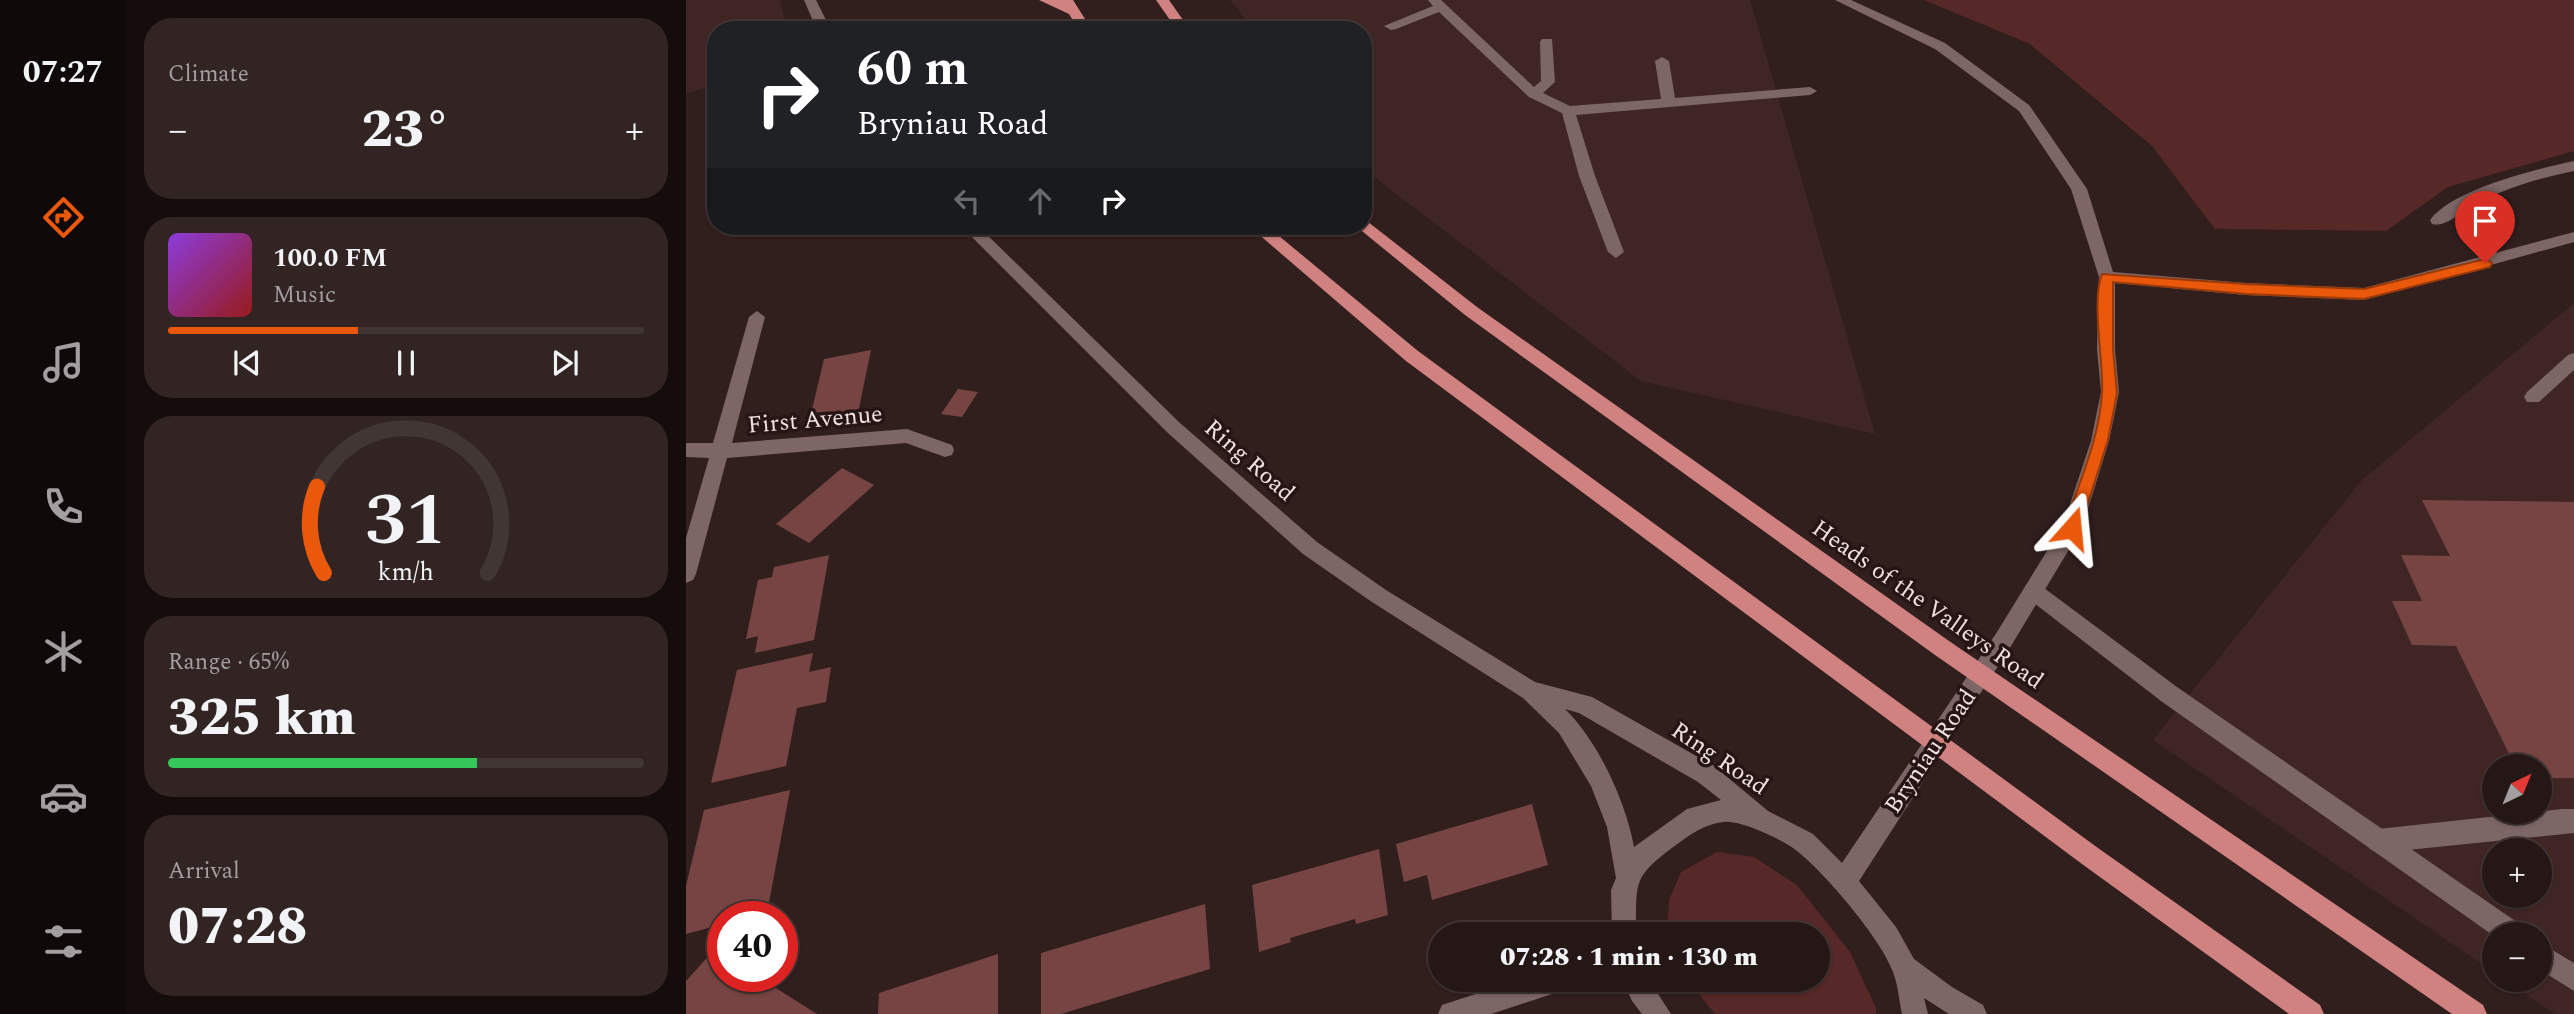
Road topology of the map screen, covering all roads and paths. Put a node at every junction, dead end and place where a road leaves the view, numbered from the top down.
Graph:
1 (810, 0) edge
2 (1045, 0) edge
3 (1162, 0) edge
4 (1841, 0) edge
5 (1438, 3) edge
6 (1070, 6) edge
7 (820, 21) edge
8 (1080, 21) edge
9 (1177, 21) edge
10 (1391, 26) dead end
11 (1547, 41) dead end
12 (1662, 61) dead end
13 (1810, 91) dead end
14 (1534, 94) junction
15 (1668, 104) junction
16 (1569, 111) junction
17 (2574, 166) edge
18 (2438, 220) dead end
19 (1372, 230) edge
20 (978, 235) edge
21 (1268, 235) edge
22 (2574, 237) edge
23 (1616, 252) dead end
24 (2107, 277) junction
25 (757, 317) dead end
26 (2574, 360) edge
27 (2533, 397) dead end
28 (686, 450) edge
29 (945, 450) dead end
30 (720, 451) junction
31 (686, 575) edge
32 (2032, 591) junction
33 (1531, 691) junction
34 (1765, 821) junction
35 (2574, 821) edge
36 (2378, 841) junction
37 (1628, 878) junction
38 (1844, 881) junction
39 (1623, 922) edge
40 (2495, 922) edge
41 (2552, 963) edge
42 (1905, 968) junction
43 (2574, 978) edge
44 (1520, 992) edge
45 (1641, 992) edge
46 (1451, 1014) edge
47 (1658, 1014) edge
48 (1914, 1014) edge
49 (1975, 1014) edge
50 (2311, 1014) edge
51 (2474, 1014) edge

1 - 7 street
2 - 6 highway
3 - 9 highway
4 - 24 street, Bryniau Road
5 - 10 street
5 - 14 street
6 - 8 highway
11 - 14 street
12 - 15 street
13 - 15 street
14 - 16 street
15 - 16 street
16 - 23 street
17 - 18 street
19 - 51 highway, Heads of the Valleys Road
20 - 33 street, Ring Road
21 - 50 highway
22 - 24 street
24 - 32 street, Bryniau Road
25 - 30 street
26 - 27 street
28 - 30 street, First Avenue
29 - 30 street, First Avenue
30 - 31 street
32 - 36 street
32 - 38 street, Bryniau Road
33 - 34 street, Ring Road
33 - 37 street, Ring Road
34 - 37 street
34 - 38 street
35 - 36 street
36 - 40 street
37 - 39 street
38 - 42 street
41 - 43 street
42 - 48 street
42 - 49 street
44 - 46 street
45 - 47 street

